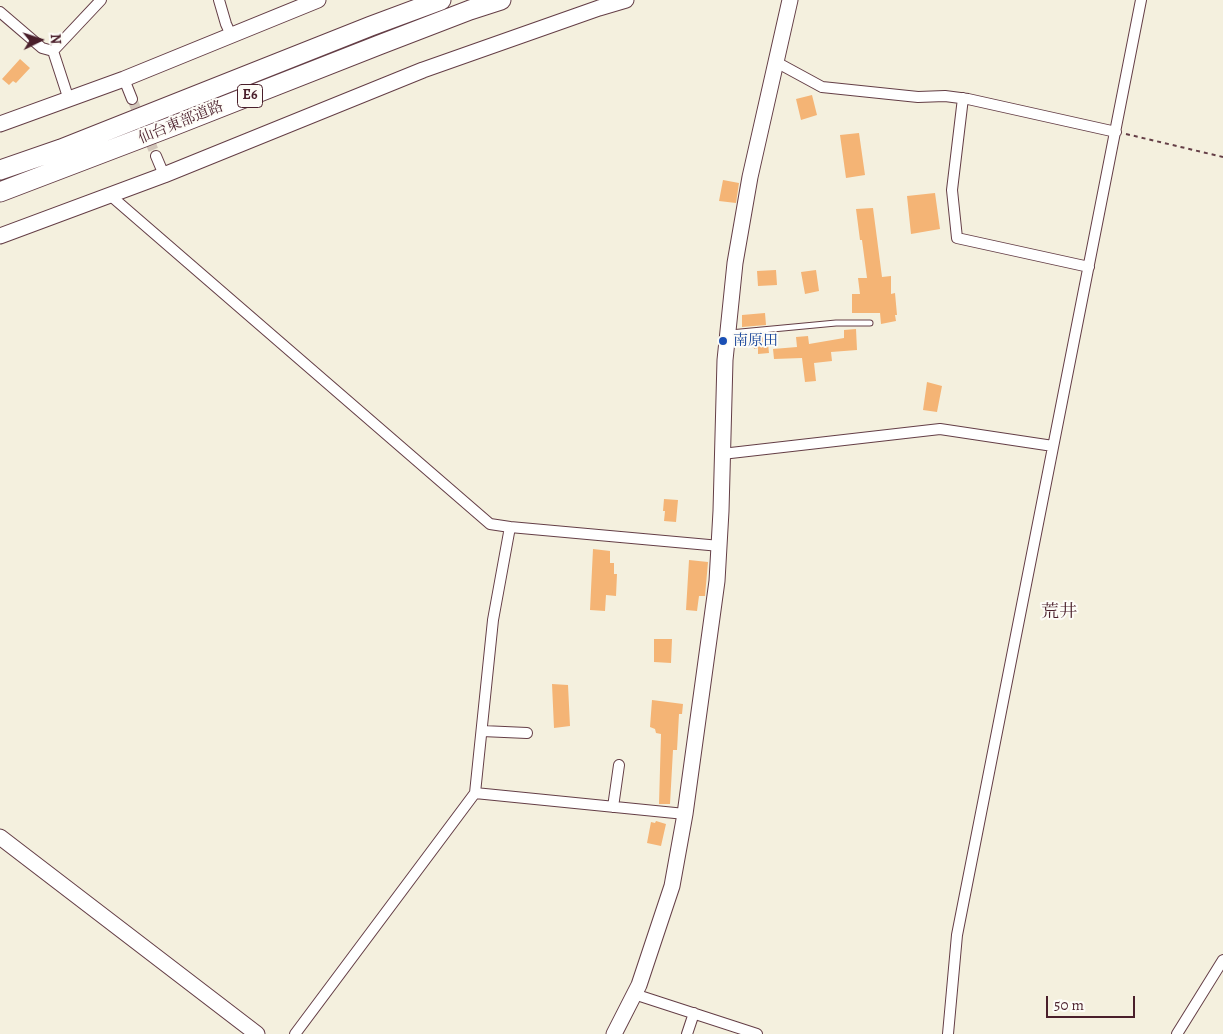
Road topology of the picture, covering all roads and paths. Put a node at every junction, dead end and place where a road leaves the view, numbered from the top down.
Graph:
1 (101, 0) edge
2 (218, 0) edge
3 (318, 0) edge
4 (441, 0) edge
5 (501, 0) edge
6 (626, 0) edge
7 (790, 0) edge
8 (1141, 0) edge
9 (0, 12) edge
10 (231, 35) junction
11 (53, 51) junction
12 (776, 62) junction
13 (124, 79) junction
14 (963, 98) junction
15 (132, 99) tunnel mouth
16 (69, 100) junction
17 (0, 124) edge
18 (1116, 132) junction
19 (156, 156) tunnel mouth
20 (1223, 157) edge
21 (0, 170) edge
22 (164, 176) junction
23 (0, 192) edge
24 (111, 196) junction
25 (0, 236) edge
26 (1089, 267) junction
27 (870, 323) dead end
28 (727, 334) junction
29 (1053, 446) junction
30 (722, 454) junction
31 (510, 527) junction
32 (720, 546) junction
33 (482, 731) junction
34 (527, 733) dead end
35 (619, 765) dead end
36 (475, 793) junction
37 (614, 807) junction
38 (685, 814) junction
39 (0, 838) edge
40 (1223, 960) edge
41 (634, 994) junction
42 (694, 1013) junction
43 (257, 1034) edge
44 (295, 1034) edge
45 (614, 1034) edge
46 (687, 1034) edge
47 (757, 1034) edge
48 (948, 1034) edge
49 (1177, 1034) edge

1 - 11 street
2 - 10 street
3 - 10 street
4 - 21 highway, 仙台東部道路 / E6
5 - 23 highway, 仙台東部道路 / E6
6 - 22 street
7 - 12 street
8 - 18 street
9 - 11 street
10 - 13 street
11 - 16 street
12 - 14 street
12 - 28 street
13 - 15 street
13 - 16 street
14 - 18 street
14 - 26 street
16 - 17 street
18 - 20 path
18 - 26 street
19 - 22 street
22 - 24 street
24 - 25 street
24 - 31 street
26 - 29 street
27 - 28 lane
28 - 30 street
29 - 30 street
29 - 48 street
30 - 32 street
31 - 32 street
31 - 33 street
32 - 38 street
33 - 34 street
33 - 36 street
35 - 37 street
36 - 37 street
36 - 44 street
37 - 38 street
38 - 41 street
39 - 43 street
40 - 49 street
41 - 42 street
41 - 45 street
42 - 46 street
42 - 47 street

